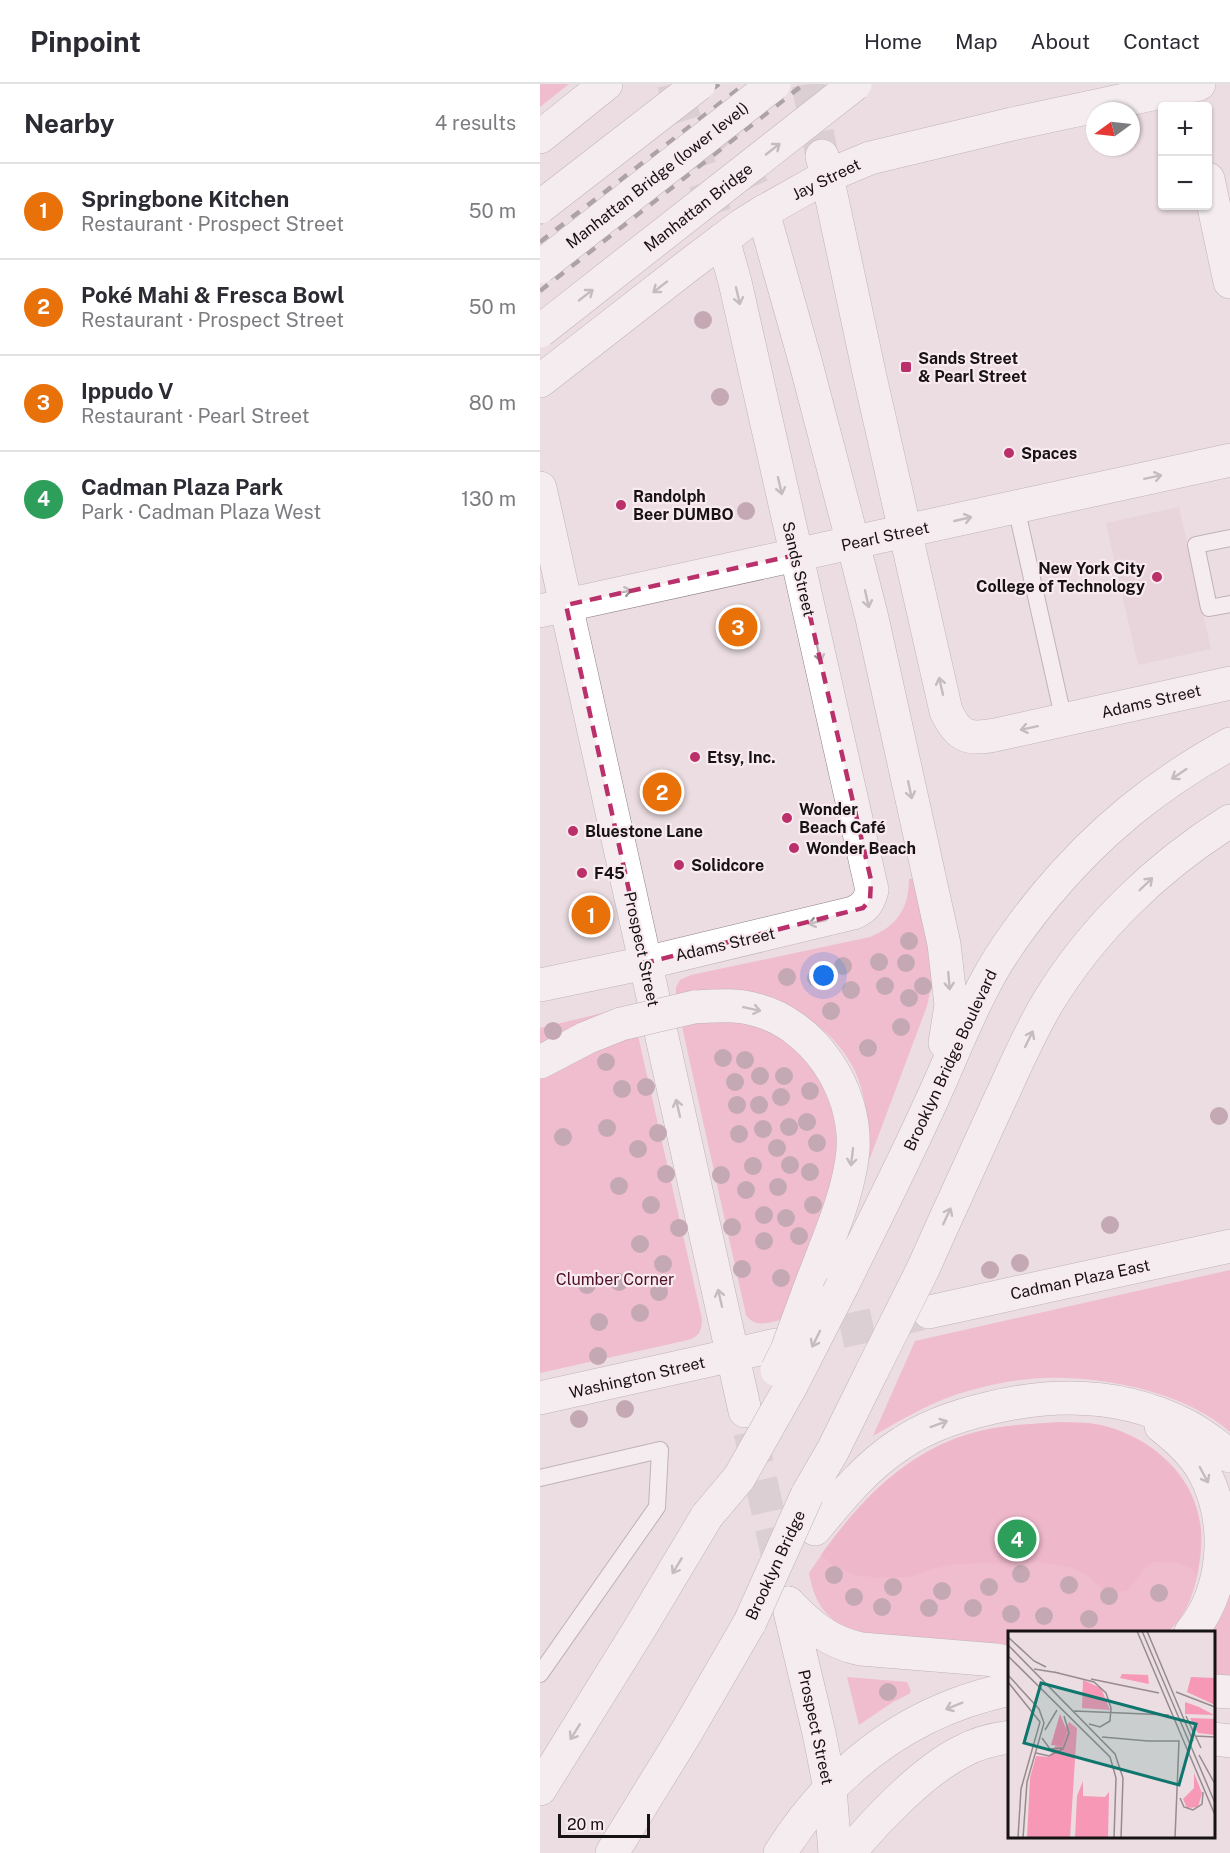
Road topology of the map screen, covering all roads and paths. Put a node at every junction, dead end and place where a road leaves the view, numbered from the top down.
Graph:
1 (606, 84) edge
2 (699, 84) edge
3 (774, 84) edge
4 (855, 84) edge
5 (1193, 92) edge
6 (540, 137) edge
7 (824, 166) junction
8 (1212, 198) edge
9 (540, 207) edge
10 (762, 212) junction
11 (723, 239) junction
12 (540, 267) edge
13 (1230, 282) edge
14 (540, 331) edge
15 (540, 381) edge
16 (1230, 460) edge
17 (540, 488) edge
18 (1016, 507) junction
19 (906, 532) junction
20 (1230, 538) edge
21 (853, 543) junction
22 (796, 555) junction
23 (1230, 604) edge
24 (553, 608) edge
25 (1230, 684) edge
26 (1064, 721) junction
27 (1230, 744) edge
28 (1230, 821) edge
29 (870, 900) joint
30 (645, 963) junction
31 (540, 985) edge
32 (540, 1062) edge
33 (932, 1102) junction
34 (1230, 1246) edge
35 (929, 1312) tunnel mouth
36 (776, 1346) tunnel mouth
37 (733, 1355) junction
38 (540, 1398) edge
39 (1133, 1406) junction
40 (745, 1411) tunnel mouth
41 (1230, 1456) edge
42 (540, 1478) edge
43 (707, 1516) junction
44 (750, 1622) junction
45 (1192, 1631) edge
46 (1008, 1663) edge
47 (540, 1674) edge
48 (1008, 1690) edge
49 (1215, 1691) edge
50 (1230, 1692) edge
51 (1008, 1738) edge
52 (1215, 1739) edge
53 (1230, 1741) edge
54 (830, 1788) junction
55 (540, 1789) edge
56 (612, 1853) edge
57 (780, 1853) edge
58 (836, 1853) edge
59 (849, 1853) edge

1 - 6 main road
2 - 9 main road, bridge
3 - 12 main road, Manhattan Bridge (lower level), bridge
14 -> 4 main road, Manhattan Bridge, bridge
5 - 7 main road, Jay Street
7 - 10 main road, Jay Street
7 - 19 main road
8 - 13 main road
10 - 11 main road, Jay Street
10 - 21 main road
11 -> 15 main road, Jay Street
11 -> 22 main road, Sands Street
18 -> 16 main road, Pearl Street
17 - 24 main road, Prospect Street
19 -> 18 main road, Pearl Street
18 - 26 lane
19 - 21 main road, Pearl Street
26 -> 19 main road, Adams Street
20 - 23 lane
21 - 22 main road, Pearl Street
21 -> 33 main road
24 -> 22 main road, Pearl Street
22 -> 29 main road, Sands Street
24 - 30 main road, Prospect Street
25 - 26 main road, Adams Street
27 -> 33 main road, Brooklyn Bridge Boulevard
44 -> 28 main road, Brooklyn Bridge, bridge
29 -> 30 main road, Adams Street
30 - 31 main road, Adams Street
37 -> 30 main road, Prospect Street
32 -> 43 main road, bridge
33 -> 43 main road, Brooklyn Bridge Boulevard, bridge
34 - 35 main road, Cadman Plaza East
36 - 37 main road
37 - 38 main road, Washington Street
37 - 40 main road, Prospect Street
39 - 41 main road
44 -> 39 main road, bridge
39 -> 45 main road
42 - 47 lane
43 -> 55 main road
44 - 56 main road, Brooklyn Bridge
46 - 54 main road, Prospect Street
48 -> 54 main road
49 - 50 main road
51 - 59 main road
52 - 53 main road
54 - 57 main road
54 - 58 main road, Prospect Street

